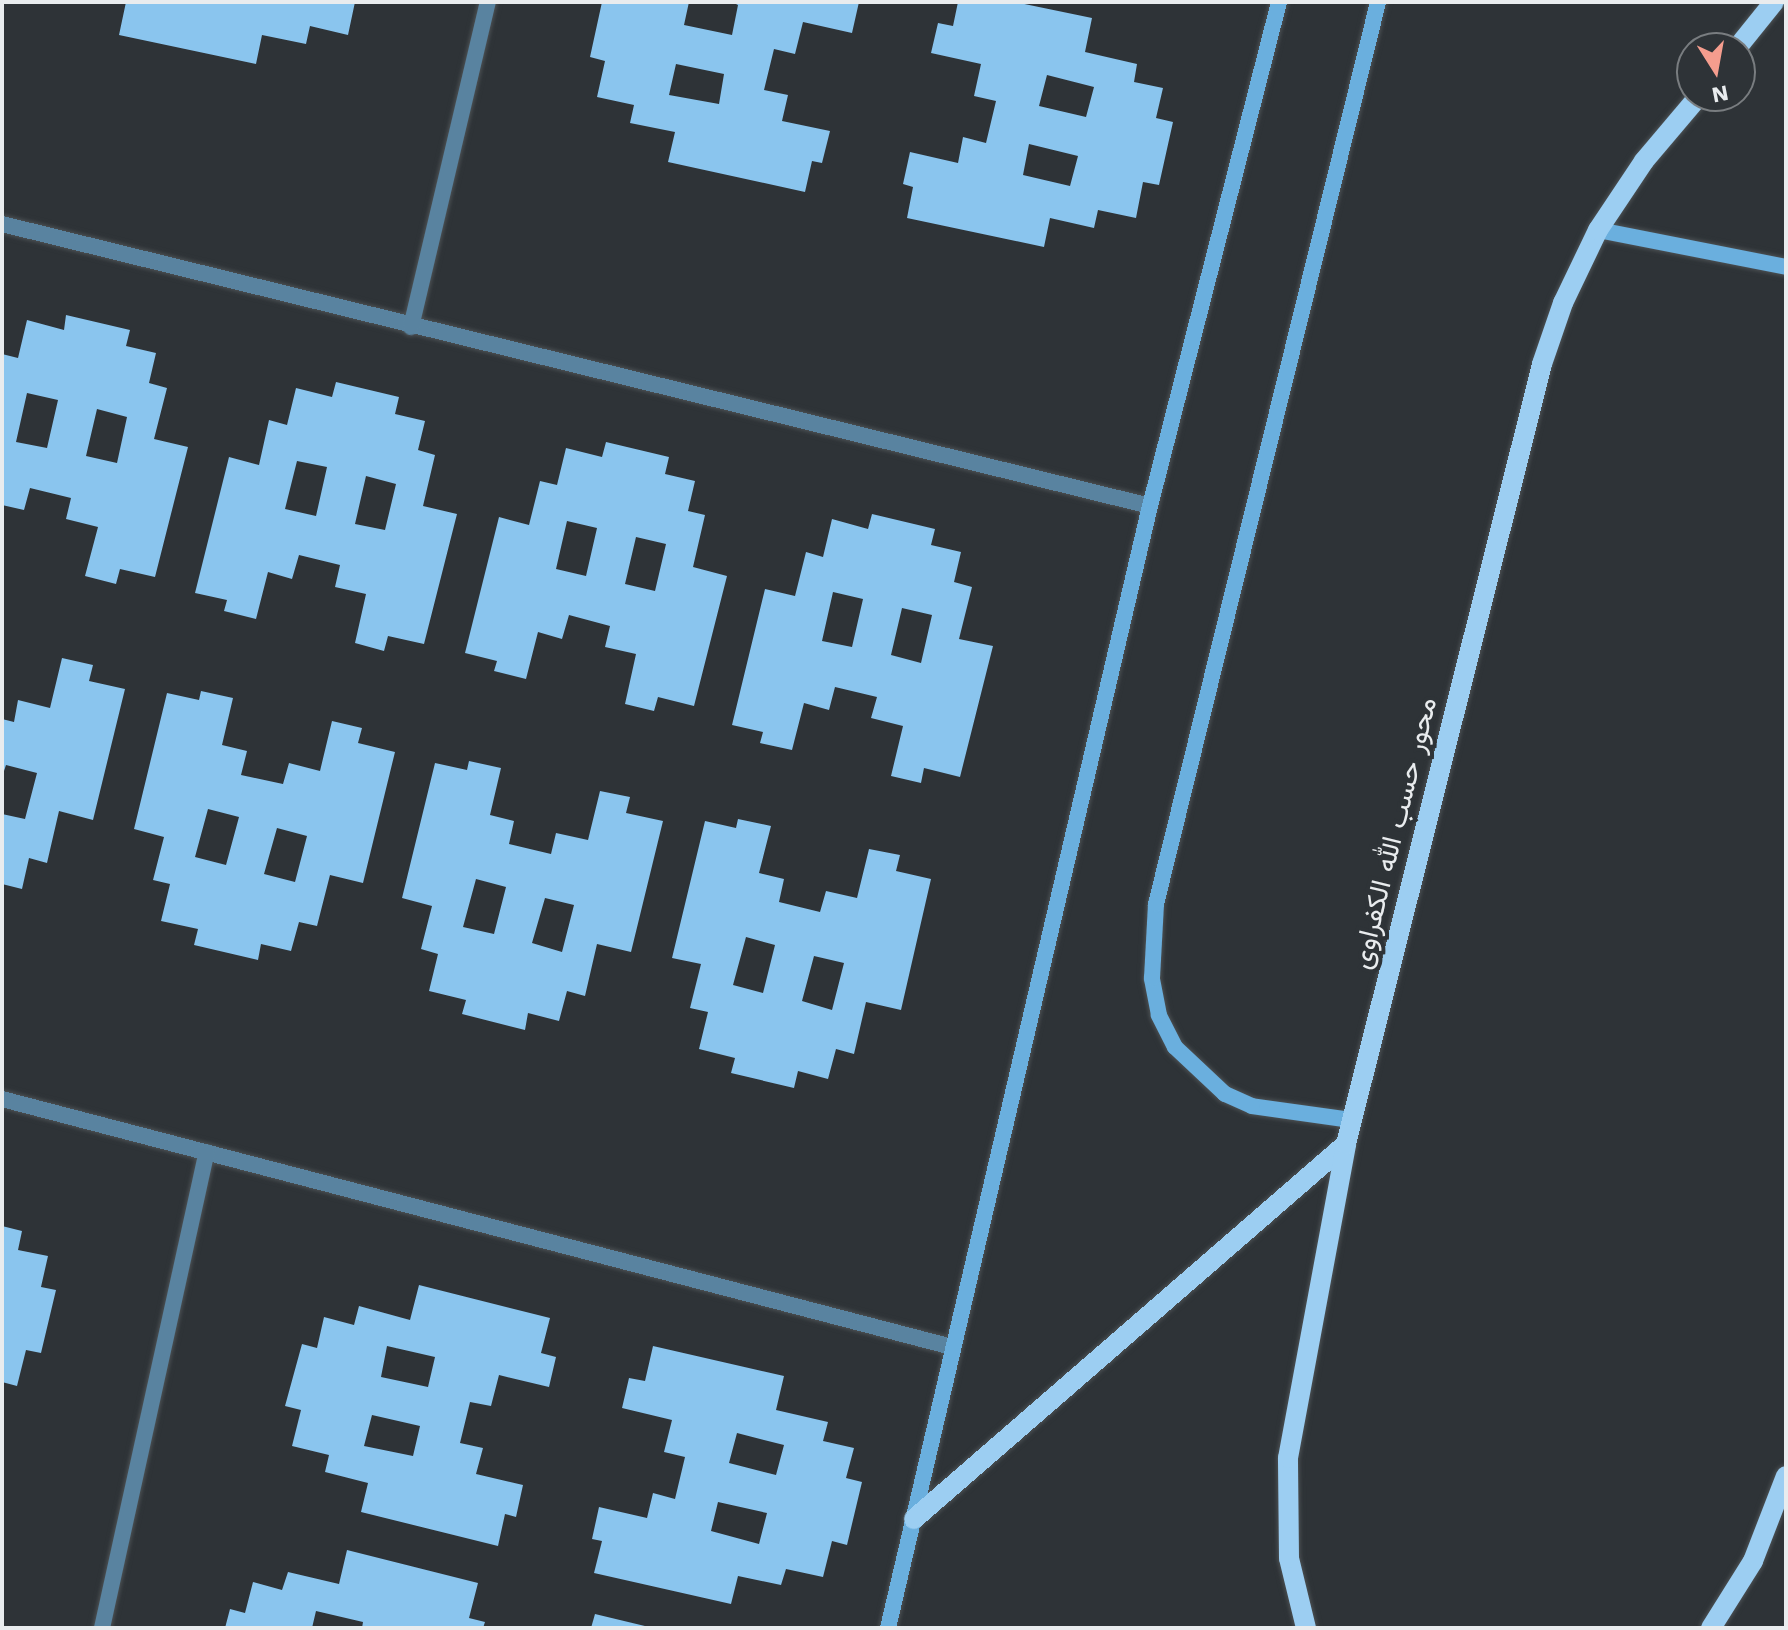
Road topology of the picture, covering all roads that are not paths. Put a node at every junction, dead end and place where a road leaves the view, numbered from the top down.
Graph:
1 (488, 2) edge
2 (1279, 2) edge
3 (1378, 2) edge
4 (1774, 2) edge
5 (1750, 32) edge
6 (1685, 112) edge
7 (2, 224) edge
8 (1598, 230) junction
9 (1786, 267) edge
10 (411, 327) junction
11 (1150, 506) junction
12 (2, 1099) edge
13 (1351, 1120) junction
14 (1346, 1144) junction
15 (207, 1152) junction
16 (952, 1347) junction
17 (1786, 1476) edge
18 (914, 1519) junction
19 (102, 1628) edge
20 (888, 1628) edge
21 (1306, 1628) edge
22 (1711, 1628) edge

1 - 10 street
2 - 11 street
3 - 13 street
4 - 5 main road
6 - 8 main road, محور حسب الله الكفراوى
7 - 10 street
8 - 9 street
8 - 13 main road, محور حسب الله الكفراوى
10 - 11 street
11 - 16 street
12 - 15 street
13 - 14 main road, محور حسب الله الكفراوى
14 - 18 main road
14 - 21 main road, محور حسب الله الكفراوى
15 - 16 street
15 - 19 street
16 - 18 street
17 - 22 main road
18 - 20 street

